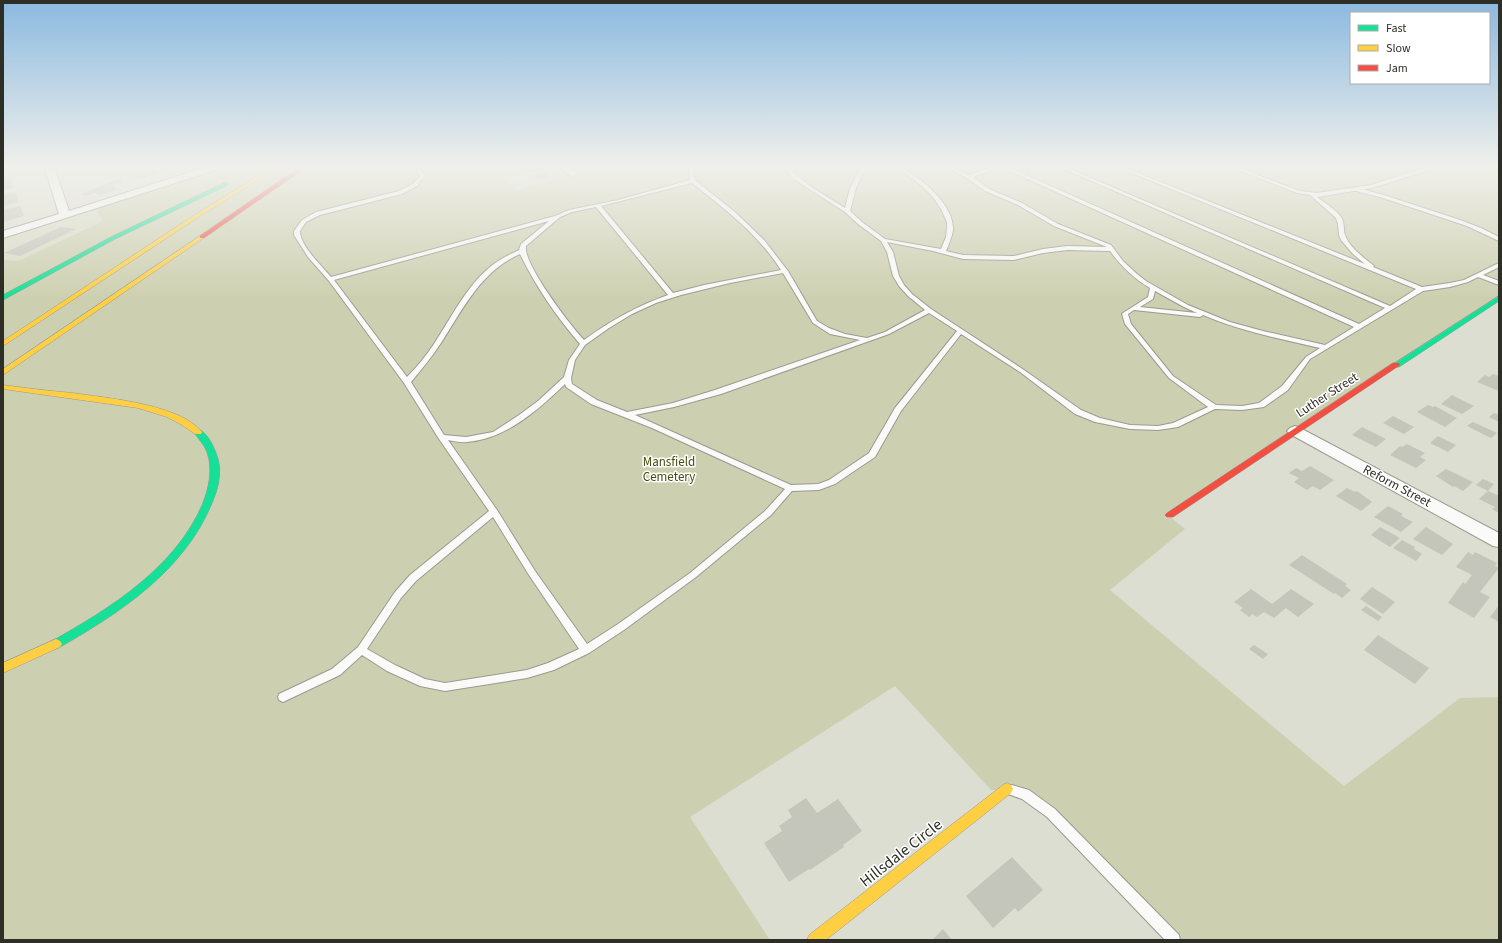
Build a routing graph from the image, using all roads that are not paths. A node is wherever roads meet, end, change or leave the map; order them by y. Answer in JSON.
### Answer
{"nodes":[{"id":1,"x":63,"y":210,"type":"edge"},
{"id":2,"x":83,"y":210,"type":"edge"},
{"id":3,"x":170,"y":210,"type":"edge"},
{"id":4,"x":206,"y":210,"type":"edge"},
{"id":5,"x":240,"y":210,"type":"edge"},
{"id":6,"x":331,"y":210,"type":"edge"},
{"id":7,"x":575,"y":210,"type":"edge"},
{"id":8,"x":602,"y":210,"type":"edge"},
{"id":9,"x":729,"y":210,"type":"edge"},
{"id":10,"x":944,"y":210,"type":"edge"},
{"id":11,"x":1030,"y":210,"type":"edge"},
{"id":12,"x":1099,"y":210,"type":"edge"},
{"id":13,"x":1161,"y":210,"type":"edge"},
{"id":14,"x":1226,"y":210,"type":"edge"},
{"id":15,"x":1330,"y":210,"type":"edge"},
{"id":16,"x":1423,"y":210,"type":"edge"},
{"id":17,"x":847,"y":211,"type":"edge"},
{"id":18,"x":65,"y":216,"type":"junction"},
{"id":19,"x":558,"y":216,"type":"junction"},
{"id":20,"x":3,"y":236,"type":"edge"},
{"id":21,"x":1499,"y":239,"type":"edge"},
{"id":22,"x":883,"y":240,"type":"junction"},
{"id":23,"x":1112,"y":249,"type":"junction"},
{"id":24,"x":522,"y":251,"type":"junction"},
{"id":25,"x":943,"y":251,"type":"junction"},
{"id":26,"x":1499,"y":265,"type":"edge"},
{"id":27,"x":785,"y":271,"type":"junction"},
{"id":28,"x":1385,"y":275,"type":"junction"},
{"id":29,"x":1478,"y":275,"type":"junction"},
{"id":30,"x":330,"y":279,"type":"junction"},
{"id":31,"x":1499,"y":283,"type":"edge"},
{"id":32,"x":1153,"y":287,"type":"junction"},
{"id":33,"x":1421,"y":289,"type":"junction"},
{"id":34,"x":671,"y":295,"type":"junction"},
{"id":35,"x":3,"y":298,"type":"edge"},
{"id":36,"x":1499,"y":298,"type":"edge"},
{"id":37,"x":1390,"y":308,"type":"junction"},
{"id":38,"x":1133,"y":309,"type":"junction"},
{"id":39,"x":929,"y":310,"type":"junction"},
{"id":40,"x":1211,"y":317,"type":"junction"},
{"id":41,"x":1360,"y":327,"type":"junction"},
{"id":42,"x":960,"y":332,"type":"junction"},
{"id":43,"x":868,"y":339,"type":"junction"},
{"id":44,"x":3,"y":344,"type":"edge"},
{"id":45,"x":582,"y":344,"type":"junction"},
{"id":46,"x":1327,"y":347,"type":"junction"},
{"id":47,"x":3,"y":373,"type":"edge"},
{"id":48,"x":567,"y":378,"type":"junction"},
{"id":49,"x":407,"y":382,"type":"junction"},
{"id":50,"x":3,"y":387,"type":"edge"},
{"id":51,"x":1214,"y":407,"type":"junction"},
{"id":52,"x":627,"y":414,"type":"junction"},
{"id":53,"x":1295,"y":431,"type":"junction"},
{"id":54,"x":442,"y":437,"type":"junction"},
{"id":55,"x":790,"y":488,"type":"junction"},
{"id":56,"x":494,"y":512,"type":"junction"},
{"id":57,"x":1170,"y":515,"type":"dead end"},
{"id":58,"x":1499,"y":541,"type":"edge"},
{"id":59,"x":361,"y":650,"type":"junction"},
{"id":60,"x":586,"y":650,"type":"junction"},
{"id":61,"x":3,"y":668,"type":"edge"},
{"id":62,"x":283,"y":697,"type":"dead end"},
{"id":63,"x":1007,"y":789,"type":"joint"},
{"id":64,"x":814,"y":940,"type":"edge"},
{"id":65,"x":1174,"y":940,"type":"edge"}],
"edges":[{"from":1,"to":18,"type":"street"},
{"from":2,"to":18,"type":"street"},
{"from":3,"to":35,"type":"main road"},
{"from":4,"to":44,"type":"main road"},
{"from":5,"to":47,"type":"main road"},
{"from":6,"to":30,"type":"lane"},
{"from":7,"to":19,"type":"lane"},
{"from":8,"to":34,"type":"lane"},
{"from":9,"to":27,"type":"lane"},
{"from":10,"to":25,"type":"lane"},
{"from":11,"to":23,"type":"lane"},
{"from":12,"to":41,"type":"lane"},
{"from":13,"to":37,"type":"lane"},
{"from":14,"to":28,"type":"lane"},
{"from":15,"to":28,"type":"lane"},
{"from":16,"to":21,"type":"lane"},
{"from":17,"to":22,"type":"lane"},
{"from":18,"to":20,"type":"street"},
{"from":19,"to":24,"type":"lane"},
{"from":19,"to":30,"type":"lane"},
{"from":22,"to":25,"type":"lane"},
{"from":22,"to":39,"type":"lane"},
{"from":23,"to":25,"type":"lane"},
{"from":23,"to":32,"type":"lane"},
{"from":24,"to":45,"type":"lane"},
{"from":24,"to":49,"type":"lane"},
{"from":26,"to":29,"type":"lane"},
{"from":27,"to":34,"type":"lane"},
{"from":27,"to":43,"type":"lane"},
{"from":28,"to":33,"type":"lane"},
{"from":29,"to":31,"type":"lane"},
{"from":29,"to":33,"type":"lane"},
{"from":30,"to":49,"type":"lane"},
{"from":32,"to":38,"type":"lane"},
{"from":32,"to":40,"type":"lane"},
{"from":33,"to":37,"type":"lane"},
{"from":34,"to":45,"type":"lane"},
{"from":36,"to":53,"type":"main road","name":"Luther Street"},
{"from":37,"to":41,"type":"lane"},
{"from":38,"to":40,"type":"lane"},
{"from":38,"to":51,"type":"lane"},
{"from":39,"to":42,"type":"lane"},
{"from":39,"to":43,"type":"lane"},
{"from":40,"to":46,"type":"lane"},
{"from":41,"to":46,"type":"lane"},
{"from":42,"to":51,"type":"lane"},
{"from":42,"to":55,"type":"lane"},
{"from":43,"to":52,"type":"lane"},
{"from":45,"to":48,"type":"lane"},
{"from":46,"to":51,"type":"lane"},
{"from":48,"to":52,"type":"lane"},
{"from":48,"to":54,"type":"lane"},
{"from":49,"to":54,"type":"lane"},
{"from":50,"to":61,"type":"main road"},
{"from":52,"to":55,"type":"lane"},
{"from":53,"to":57,"type":"main road","name":"Luther Street"},
{"from":53,"to":58,"type":"street","name":"Reform Street"},
{"from":54,"to":56,"type":"lane"},
{"from":55,"to":60,"type":"lane"},
{"from":56,"to":59,"type":"lane"},
{"from":56,"to":60,"type":"lane"},
{"from":59,"to":60,"type":"lane"},
{"from":59,"to":62,"type":"lane"},
{"from":63,"to":64,"type":"main road","name":"Hillsdale Circle"},
{"from":63,"to":65,"type":"lane"}]}
